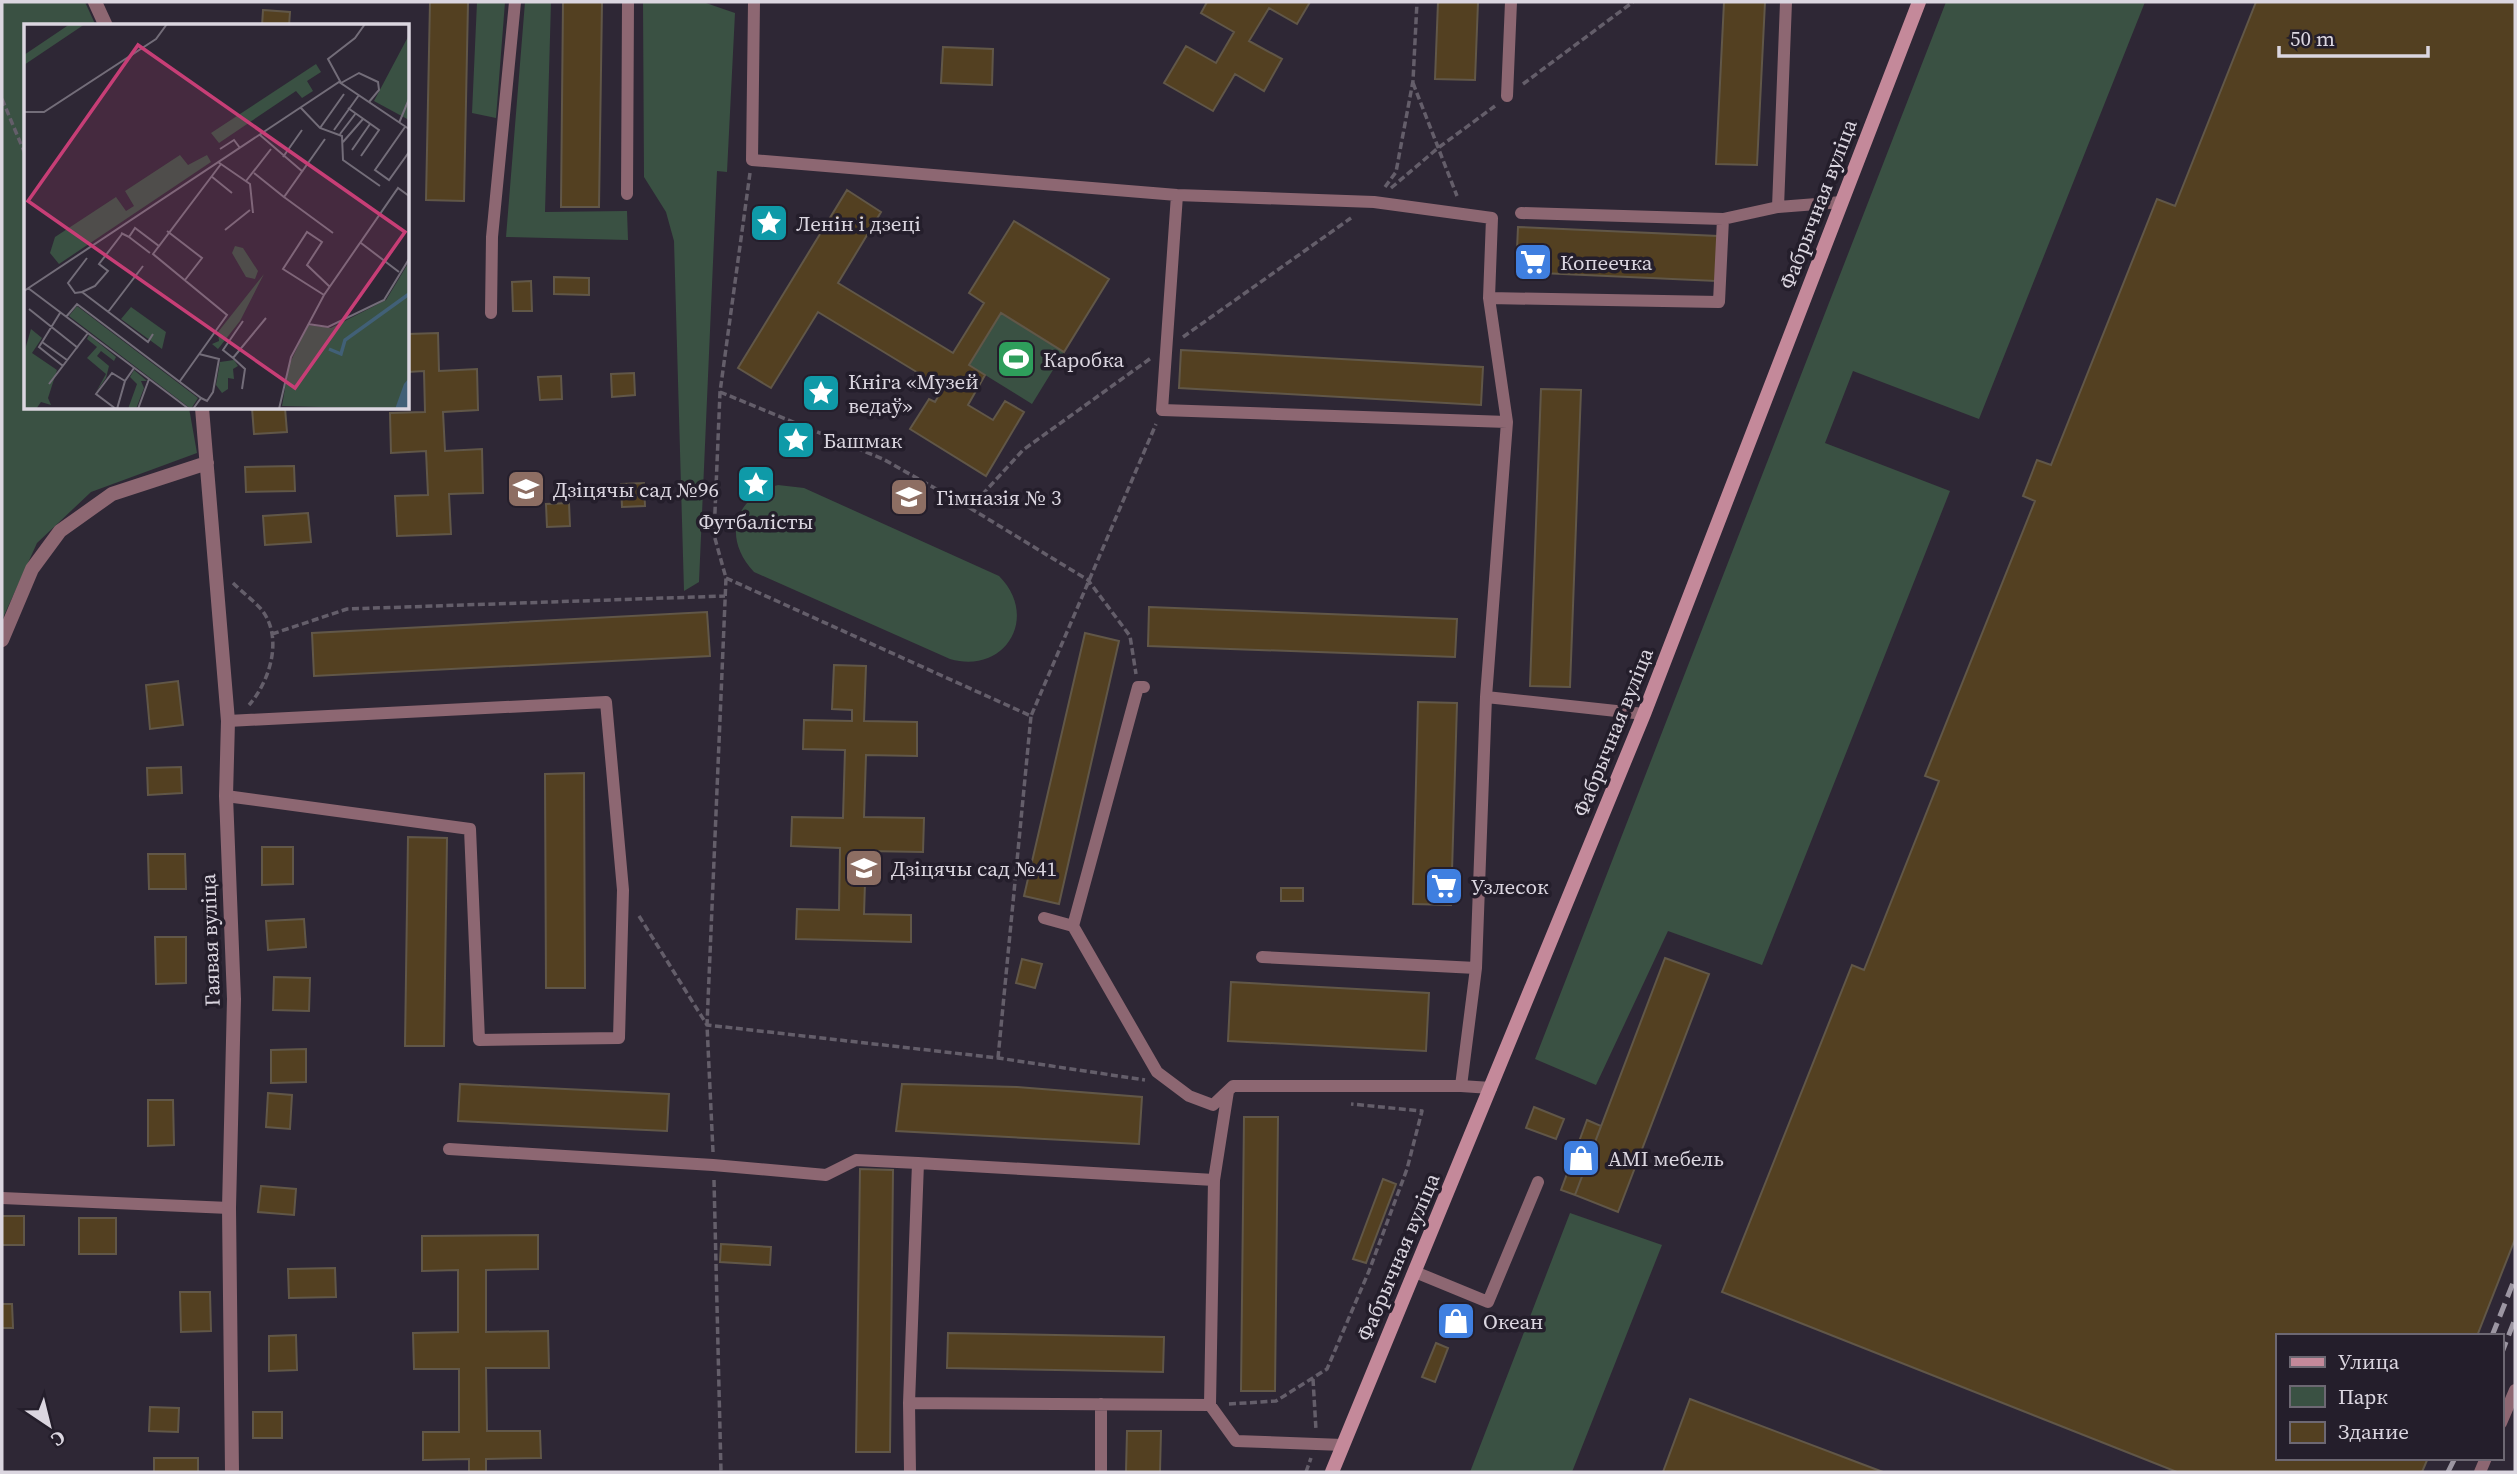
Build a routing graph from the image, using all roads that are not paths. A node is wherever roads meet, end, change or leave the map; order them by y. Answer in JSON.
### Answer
{"nodes":[{"id":1,"x":94,"y":2,"type":"edge"},
{"id":2,"x":515,"y":2,"type":"edge"},
{"id":3,"x":628,"y":2,"type":"edge"},
{"id":4,"x":754,"y":2,"type":"edge"},
{"id":5,"x":1511,"y":2,"type":"edge"},
{"id":6,"x":1786,"y":2,"type":"edge"},
{"id":7,"x":1919,"y":2,"type":"edge"},
{"id":8,"x":105,"y":24,"type":"edge"},
{"id":9,"x":1507,"y":96,"type":"dead end"},
{"id":10,"x":628,"y":194,"type":"dead end"},
{"id":11,"x":1177,"y":195,"type":"junction"},
{"id":12,"x":1842,"y":202,"type":"junction"},
{"id":13,"x":1777,"y":207,"type":"junction"},
{"id":14,"x":1521,"y":213,"type":"dead end"},
{"id":15,"x":1723,"y":219,"type":"junction"},
{"id":16,"x":1489,"y":298,"type":"junction"},
{"id":17,"x":491,"y":313,"type":"dead end"},
{"id":18,"x":202,"y":410,"type":"edge"},
{"id":19,"x":1507,"y":422,"type":"junction"},
{"id":20,"x":207,"y":463,"type":"junction"},
{"id":21,"x":2,"y":640,"type":"edge"},
{"id":22,"x":1141,"y":687,"type":"road end"},
{"id":23,"x":1486,"y":697,"type":"junction"},
{"id":24,"x":1644,"y":714,"type":"junction"},
{"id":25,"x":228,"y":721,"type":"junction"},
{"id":26,"x":226,"y":796,"type":"junction"},
{"id":27,"x":1044,"y":918,"type":"dead end"},
{"id":28,"x":1073,"y":926,"type":"junction"},
{"id":29,"x":1262,"y":957,"type":"dead end"},
{"id":30,"x":1476,"y":968,"type":"junction"},
{"id":31,"x":1461,"y":1086,"type":"junction"},
{"id":32,"x":1491,"y":1088,"type":"junction"},
{"id":33,"x":1227,"y":1091,"type":"junction"},
{"id":34,"x":449,"y":1149,"type":"dead end"},
{"id":35,"x":918,"y":1163,"type":"junction"},
{"id":36,"x":1214,"y":1180,"type":"junction"},
{"id":37,"x":1538,"y":1182,"type":"dead end"},
{"id":38,"x":2,"y":1198,"type":"edge"},
{"id":39,"x":229,"y":1208,"type":"junction"},
{"id":40,"x":1415,"y":1272,"type":"junction"},
{"id":41,"x":2515,"y":1390,"type":"edge"},
{"id":42,"x":909,"y":1403,"type":"junction"},
{"id":43,"x":1101,"y":1404,"type":"junction"},
{"id":44,"x":1210,"y":1405,"type":"junction"},
{"id":45,"x":2503,"y":1418,"type":"edge"},
{"id":46,"x":1343,"y":1445,"type":"junction"},
{"id":47,"x":232,"y":1472,"type":"edge"},
{"id":48,"x":910,"y":1472,"type":"edge"},
{"id":49,"x":1101,"y":1472,"type":"edge"},
{"id":50,"x":1332,"y":1472,"type":"edge"}],
"edges":[{"from":1,"to":8,"type":"street"},
{"from":2,"to":17,"type":"lane"},
{"from":3,"to":10,"type":"lane"},
{"from":4,"to":11,"type":"lane"},
{"from":5,"to":9,"type":"lane"},
{"from":6,"to":13,"type":"lane"},
{"from":7,"to":12,"type":"main road","name":"Фабрычная вуліца"},
{"from":11,"to":16,"type":"lane"},
{"from":11,"to":19,"type":"lane"},
{"from":12,"to":13,"type":"lane"},
{"from":12,"to":24,"type":"main road","name":"Фабрычная вуліца"},
{"from":13,"to":15,"type":"lane"},
{"from":14,"to":15,"type":"lane"},
{"from":15,"to":16,"type":"lane"},
{"from":16,"to":19,"type":"lane"},
{"from":18,"to":20,"type":"street","name":"Гаявая вуліца"},
{"from":19,"to":23,"type":"lane"},
{"from":20,"to":21,"type":"street"},
{"from":20,"to":25,"type":"street","name":"Гаявая вуліца"},
{"from":22,"to":28,"type":"lane"},
{"from":23,"to":24,"type":"lane"},
{"from":23,"to":30,"type":"lane"},
{"from":24,"to":32,"type":"main road","name":"Фабрычная вуліца"},
{"from":25,"to":26,"type":"street","name":"Гаявая вуліца"},
{"from":25,"to":26,"type":"lane"},
{"from":26,"to":39,"type":"street","name":"Гаявая вуліца"},
{"from":27,"to":28,"type":"lane"},
{"from":28,"to":33,"type":"lane"},
{"from":29,"to":30,"type":"lane"},
{"from":30,"to":31,"type":"lane"},
{"from":31,"to":32,"type":"lane"},
{"from":31,"to":33,"type":"lane"},
{"from":32,"to":40,"type":"main road","name":"Фабрычная вуліца"},
{"from":33,"to":36,"type":"lane"},
{"from":34,"to":35,"type":"lane"},
{"from":35,"to":36,"type":"lane"},
{"from":35,"to":42,"type":"lane"},
{"from":36,"to":44,"type":"lane"},
{"from":37,"to":40,"type":"lane"},
{"from":38,"to":39,"type":"lane"},
{"from":39,"to":47,"type":"street","name":"Гаявая вуліца"},
{"from":40,"to":46,"type":"main road","name":"Фабрычная вуліца"},
{"from":41,"to":45,"type":"lane"},
{"from":42,"to":43,"type":"lane"},
{"from":42,"to":48,"type":"lane"},
{"from":43,"to":44,"type":"lane"},
{"from":43,"to":49,"type":"lane"},
{"from":44,"to":46,"type":"lane"},
{"from":46,"to":50,"type":"main road","name":"Фабрычная вуліца"}]}
